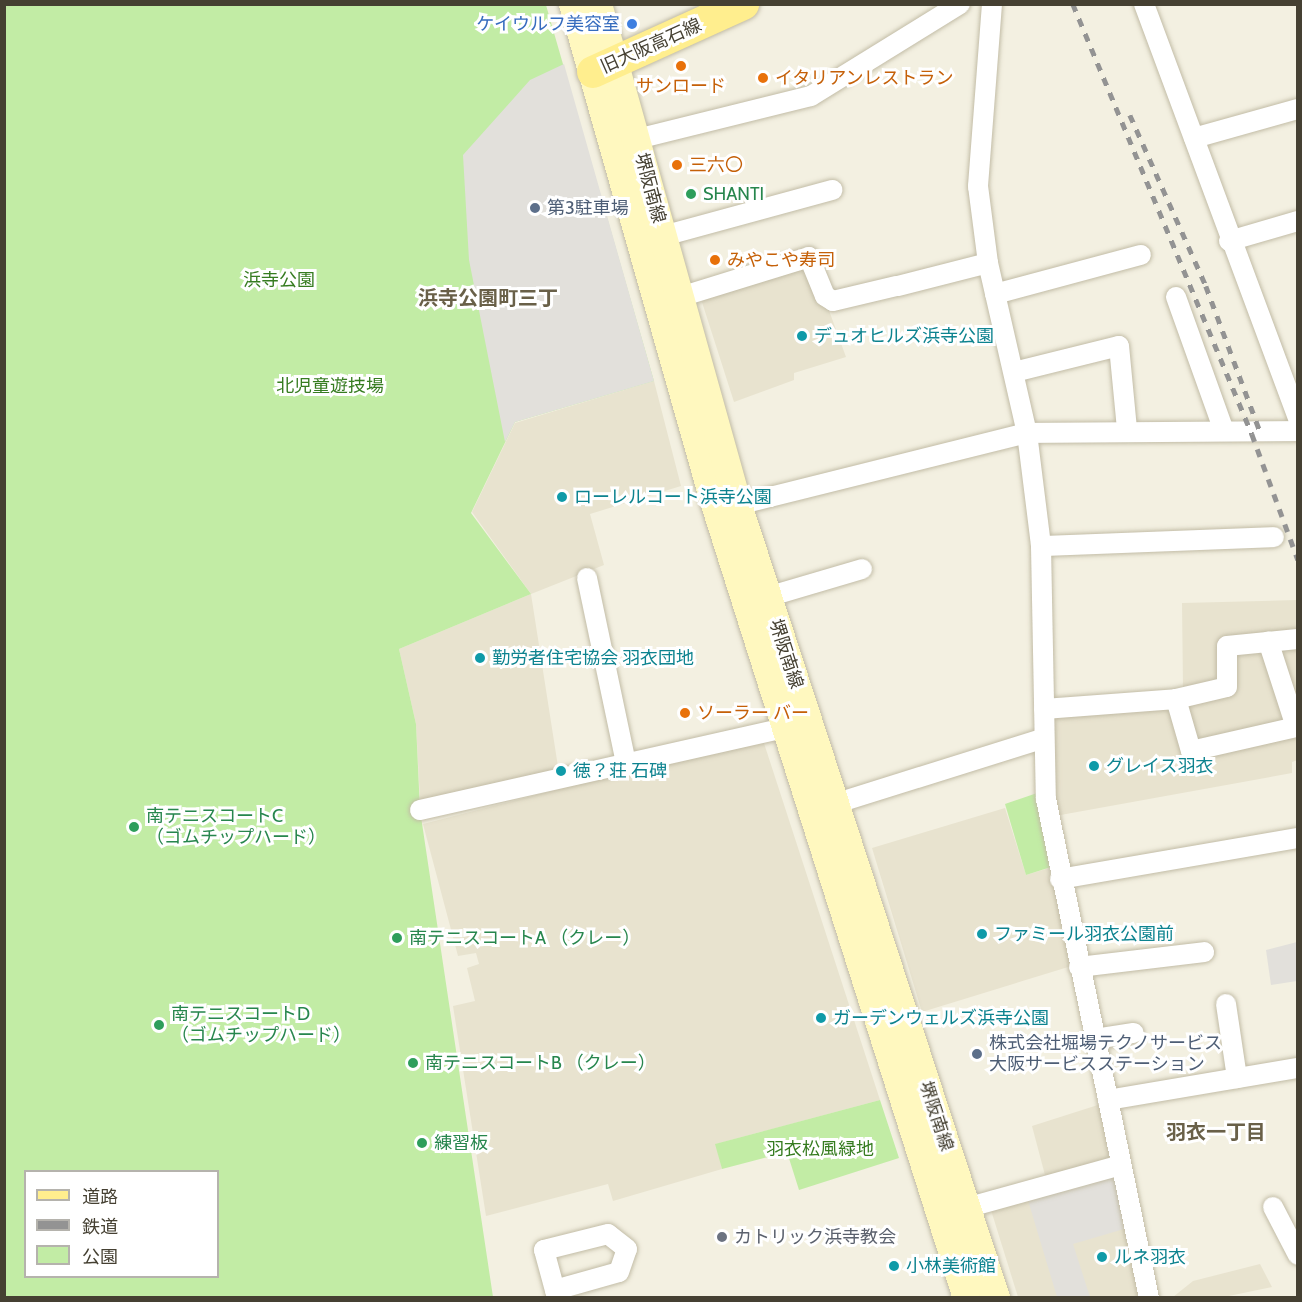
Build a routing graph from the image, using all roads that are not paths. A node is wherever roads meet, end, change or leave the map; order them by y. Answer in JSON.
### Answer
{"nodes":[{"id":1,"x":573,"y":4,"type":"edge"},
{"id":2,"x":598,"y":4,"type":"edge"},
{"id":3,"x":742,"y":4,"type":"edge"},
{"id":4,"x":960,"y":4,"type":"edge"},
{"id":5,"x":992,"y":4,"type":"edge"},
{"id":6,"x":1144,"y":4,"type":"edge"},
{"id":7,"x":604,"y":68,"type":"junction"},
{"id":8,"x":1298,"y":109,"type":"edge"},
{"id":9,"x":1194,"y":138,"type":"junction"},
{"id":10,"x":637,"y":139,"type":"junction"},
{"id":11,"x":832,"y":190,"type":"dead end"},
{"id":12,"x":1298,"y":220,"type":"edge"},
{"id":13,"x":652,"y":239,"type":"junction"},
{"id":14,"x":1229,"y":241,"type":"junction"},
{"id":15,"x":1141,"y":255,"type":"dead end"},
{"id":16,"x":988,"y":263,"type":"junction"},
{"id":17,"x":995,"y":294,"type":"junction"},
{"id":18,"x":680,"y":297,"type":"junction"},
{"id":19,"x":1176,"y":297,"type":"dead end"},
{"id":20,"x":1014,"y":372,"type":"junction"},
{"id":21,"x":1298,"y":419,"type":"edge"},
{"id":22,"x":1127,"y":429,"type":"junction"},
{"id":23,"x":1224,"y":431,"type":"junction"},
{"id":24,"x":1298,"y":431,"type":"edge"},
{"id":25,"x":1027,"y":433,"type":"junction"},
{"id":26,"x":738,"y":505,"type":"junction"},
{"id":27,"x":1274,"y":537,"type":"dead end"},
{"id":28,"x":1041,"y":546,"type":"junction"},
{"id":29,"x":862,"y":568,"type":"dead end"},
{"id":30,"x":588,"y":578,"type":"dead end"},
{"id":31,"x":767,"y":597,"type":"junction"},
{"id":32,"x":1298,"y":639,"type":"edge"},
{"id":33,"x":1268,"y":641,"type":"junction"},
{"id":34,"x":1176,"y":699,"type":"junction"},
{"id":35,"x":1044,"y":709,"type":"junction"},
{"id":36,"x":796,"y":725,"type":"junction"},
{"id":37,"x":1044,"y":738,"type":"junction"},
{"id":38,"x":626,"y":763,"type":"junction"},
{"id":39,"x":834,"y":804,"type":"junction"},
{"id":40,"x":420,"y":810,"type":"dead end"},
{"id":41,"x":1298,"y":838,"type":"edge"},
{"id":42,"x":1060,"y":879,"type":"junction"},
{"id":43,"x":1204,"y":952,"type":"dead end"},
{"id":44,"x":1079,"y":968,"type":"junction"},
{"id":45,"x":1226,"y":1004,"type":"dead end"},
{"id":46,"x":1134,"y":1034,"type":"dead end"},
{"id":47,"x":1095,"y":1039,"type":"junction"},
{"id":48,"x":1298,"y":1068,"type":"edge"},
{"id":49,"x":1237,"y":1078,"type":"junction"},
{"id":50,"x":1108,"y":1100,"type":"junction"},
{"id":51,"x":1118,"y":1166,"type":"junction"},
{"id":52,"x":1273,"y":1207,"type":"dead end"},
{"id":53,"x":966,"y":1208,"type":"junction"},
{"id":54,"x":1298,"y":1255,"type":"edge"},
{"id":55,"x":967,"y":1298,"type":"edge"},
{"id":56,"x":996,"y":1298,"type":"edge"},
{"id":57,"x":1149,"y":1298,"type":"edge"}],
"edges":[{"from":1,"to":7,"type":"main road","name":"堺阪南線"},
{"from":2,"to":7,"type":"main road","name":"堺阪南線"},
{"from":3,"to":7,"type":"main road","name":"旧大阪高石線"},
{"from":4,"to":10,"type":"street"},
{"from":5,"to":16,"type":"street"},
{"from":6,"to":9,"type":"street"},
{"from":7,"to":10,"type":"main road","name":"堺阪南線"},
{"from":7,"to":13,"type":"main road","name":"堺阪南線"},
{"from":8,"to":9,"type":"street"},
{"from":9,"to":14,"type":"street"},
{"from":10,"to":13,"type":"main road","name":"堺阪南線"},
{"from":11,"to":13,"type":"street"},
{"from":12,"to":14,"type":"street"},
{"from":13,"to":18,"type":"main road","name":"堺阪南線"},
{"from":13,"to":36,"type":"main road","name":"堺阪南線"},
{"from":14,"to":21,"type":"street"},
{"from":15,"to":17,"type":"street"},
{"from":16,"to":17,"type":"street"},
{"from":16,"to":18,"type":"street"},
{"from":17,"to":20,"type":"street"},
{"from":18,"to":26,"type":"main road","name":"堺阪南線"},
{"from":19,"to":23,"type":"street"},
{"from":20,"to":22,"type":"street"},
{"from":20,"to":25,"type":"street"},
{"from":22,"to":23,"type":"street"},
{"from":22,"to":25,"type":"street"},
{"from":23,"to":24,"type":"street"},
{"from":25,"to":26,"type":"street"},
{"from":25,"to":28,"type":"street"},
{"from":26,"to":31,"type":"main road","name":"堺阪南線"},
{"from":27,"to":28,"type":"street"},
{"from":28,"to":35,"type":"street"},
{"from":29,"to":31,"type":"street"},
{"from":30,"to":38,"type":"street"},
{"from":31,"to":36,"type":"main road","name":"堺阪南線"},
{"from":32,"to":33,"type":"street"},
{"from":33,"to":34,"type":"street"},
{"from":33,"to":34,"type":"street"},
{"from":34,"to":35,"type":"street"},
{"from":35,"to":37,"type":"street"},
{"from":36,"to":38,"type":"street"},
{"from":36,"to":39,"type":"main road","name":"堺阪南線"},
{"from":36,"to":55,"type":"main road","name":"堺阪南線"},
{"from":37,"to":39,"type":"street"},
{"from":37,"to":42,"type":"street"},
{"from":38,"to":40,"type":"street"},
{"from":39,"to":53,"type":"main road","name":"堺阪南線"},
{"from":41,"to":42,"type":"street"},
{"from":42,"to":44,"type":"street"},
{"from":43,"to":44,"type":"street"},
{"from":44,"to":47,"type":"street"},
{"from":45,"to":49,"type":"street"},
{"from":46,"to":47,"type":"street"},
{"from":47,"to":50,"type":"street"},
{"from":48,"to":49,"type":"street"},
{"from":49,"to":50,"type":"street"},
{"from":50,"to":51,"type":"street"},
{"from":51,"to":53,"type":"street"},
{"from":51,"to":57,"type":"street"},
{"from":52,"to":54,"type":"street"},
{"from":53,"to":56,"type":"main road","name":"堺阪南線"}]}
